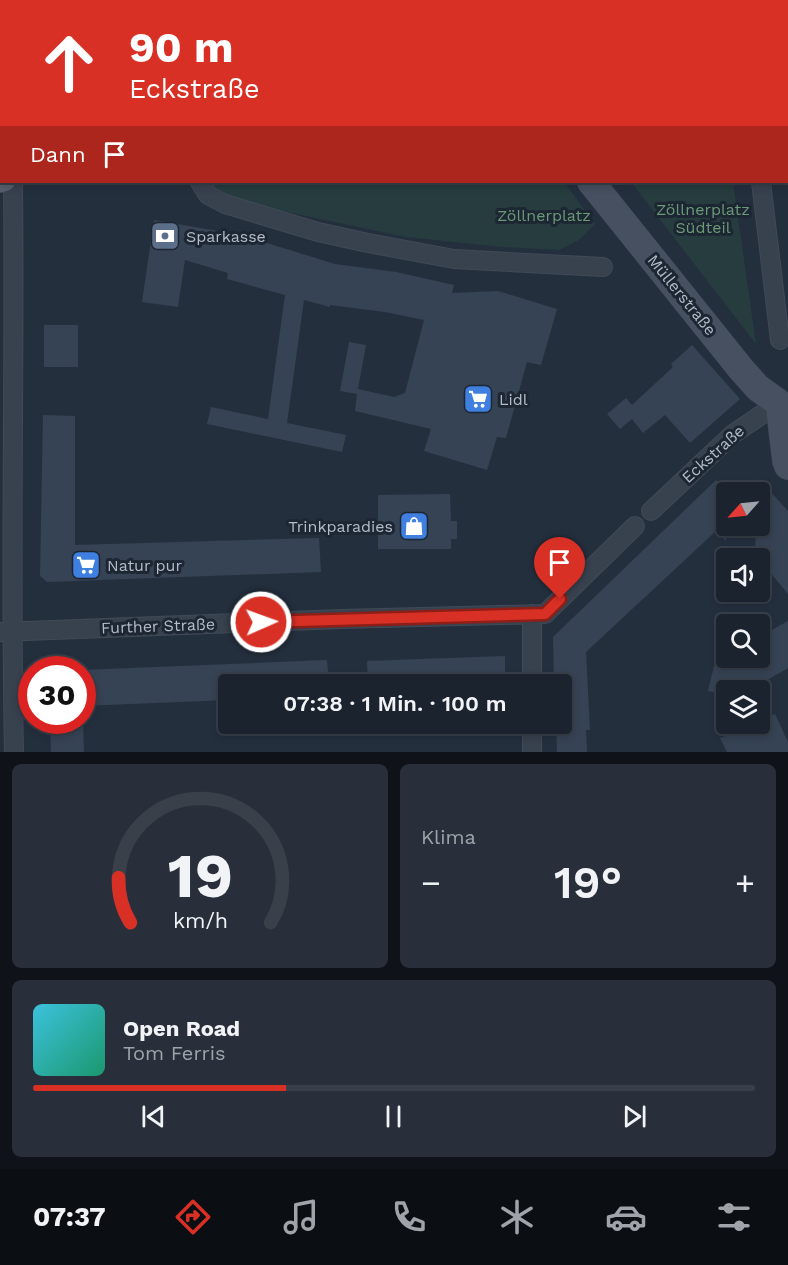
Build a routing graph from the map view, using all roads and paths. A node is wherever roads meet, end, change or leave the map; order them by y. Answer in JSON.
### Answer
{"nodes":[{"id":1,"x":13,"y":183,"type":"edge"},
{"id":2,"x":201,"y":183,"type":"edge"},
{"id":3,"x":592,"y":183,"type":"edge"},
{"id":4,"x":761,"y":183,"type":"edge"},
{"id":5,"x":603,"y":267,"type":"dead end"},
{"id":6,"x":780,"y":340,"type":"dead end"},
{"id":7,"x":786,"y":406,"type":"edge"},
{"id":8,"x":788,"y":466,"type":"edge"},
{"id":9,"x":651,"y":511,"type":"dead end"},
{"id":10,"x":635,"y":526,"type":"dead end"},
{"id":11,"x":532,"y":614,"type":"junction"},
{"id":12,"x":6,"y":632,"type":"edge"},
{"id":13,"x":532,"y":674,"type":"edge"},
{"id":14,"x":532,"y":734,"type":"edge"},
{"id":15,"x":14,"y":752,"type":"edge"},
{"id":16,"x":532,"y":752,"type":"edge"}],
"edges":[{"from":1,"to":12,"type":"street"},
{"from":2,"to":5,"type":"street"},
{"from":3,"to":7,"type":"main road","name":"Müllerstraße"},
{"from":4,"to":6,"type":"street"},
{"from":7,"to":8,"type":"main road"},
{"from":7,"to":9,"type":"street","name":"Eckstraße"},
{"from":10,"to":11,"type":"street"},
{"from":11,"to":12,"type":"street","name":"Further Straße"},
{"from":11,"to":13,"type":"street"},
{"from":12,"to":15,"type":"street"},
{"from":14,"to":16,"type":"street"}]}
